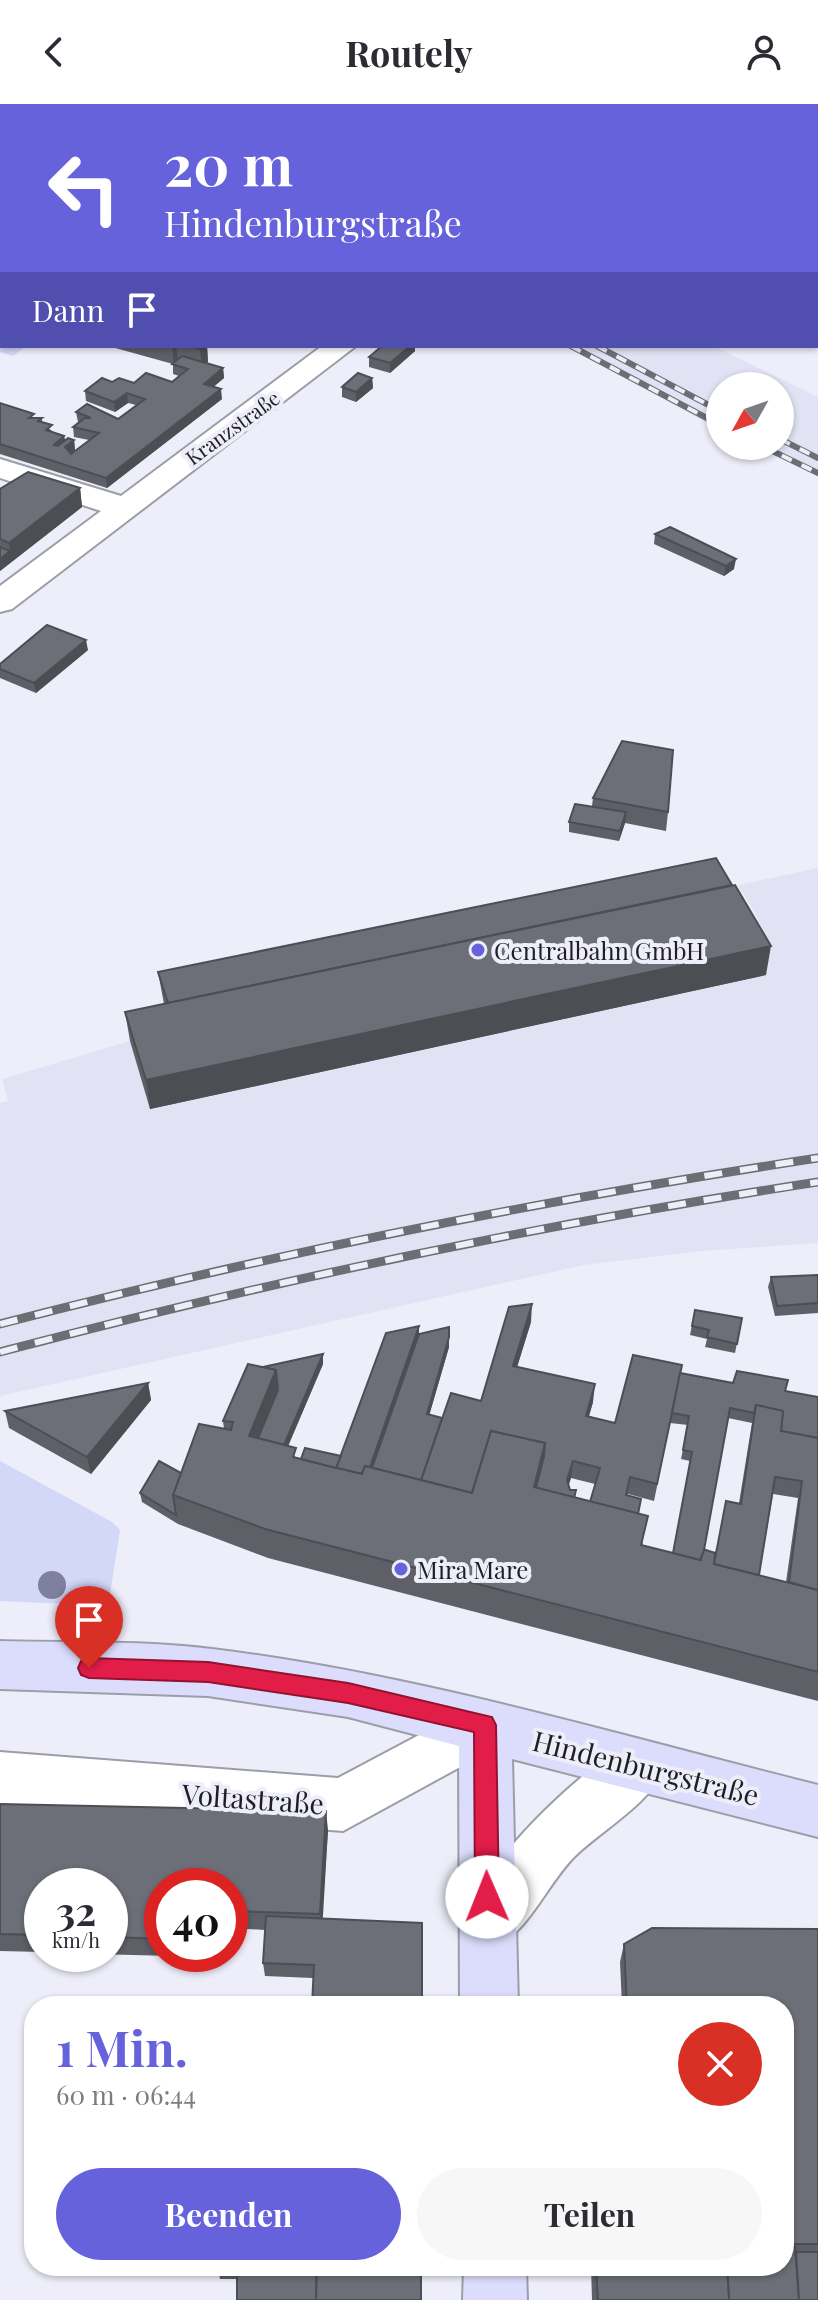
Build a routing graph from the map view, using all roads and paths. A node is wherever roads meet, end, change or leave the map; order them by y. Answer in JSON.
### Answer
{"nodes":[{"id":1,"x":338,"y":348,"type":"edge"},
{"id":2,"x":0,"y":468,"type":"edge"},
{"id":3,"x":122,"y":507,"type":"junction"},
{"id":4,"x":0,"y":602,"type":"edge"},
{"id":5,"x":0,"y":1665,"type":"edge"},
{"id":6,"x":485,"y":1725,"type":"junction"},
{"id":7,"x":639,"y":1766,"type":"junction"},
{"id":8,"x":0,"y":1778,"type":"edge"},
{"id":9,"x":818,"y":1811,"type":"edge"},
{"id":10,"x":487,"y":1924,"type":"junction"},
{"id":11,"x":489,"y":1996,"type":"edge"},
{"id":12,"x":495,"y":2276,"type":"edge"},
{"id":13,"x":495,"y":2300,"type":"edge"}],
"edges":[{"from":1,"to":3,"type":"street","name":"Kranzstraße"},
{"from":2,"to":3,"type":"street"},
{"from":3,"to":4,"type":"street","name":"Kranzstraße"},
{"from":5,"to":6,"type":"main road","name":"Hindenburgstraße"},
{"from":6,"to":7,"type":"main road","name":"Hindenburgstraße"},
{"from":6,"to":8,"type":"street","name":"Voltastraße"},
{"from":6,"to":10,"type":"main road"},
{"from":7,"to":9,"type":"main road","name":"Hindenburgstraße"},
{"from":7,"to":10,"type":"street"},
{"from":10,"to":11,"type":"main road"},
{"from":12,"to":13,"type":"main road"}]}
